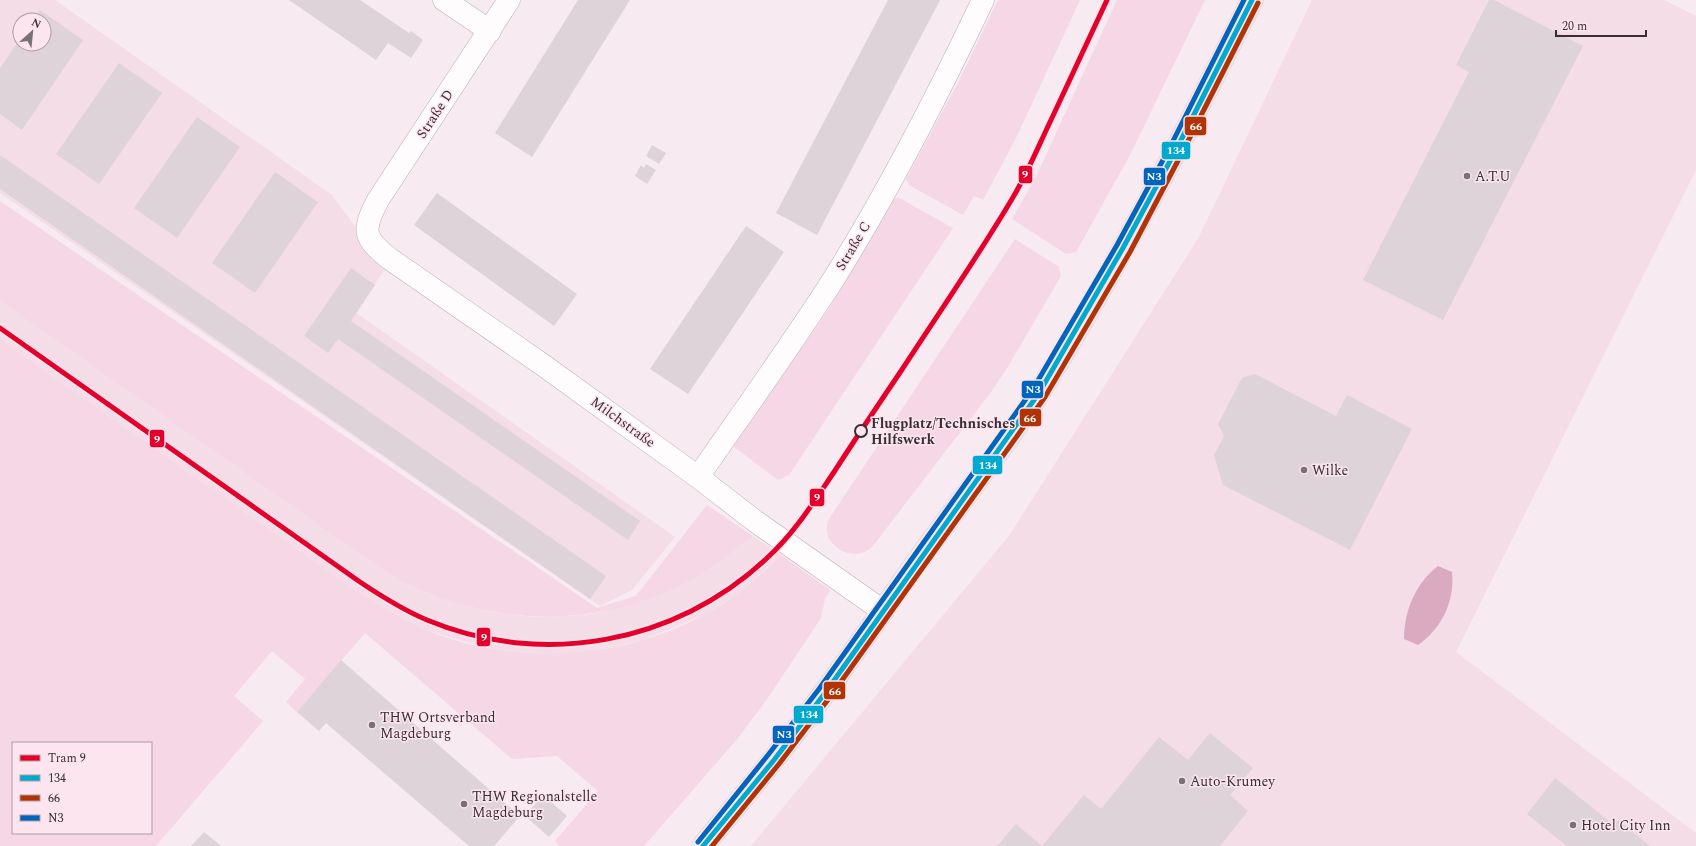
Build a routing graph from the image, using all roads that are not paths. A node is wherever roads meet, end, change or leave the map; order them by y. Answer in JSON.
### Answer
{"nodes":[{"id":1,"x":444,"y":0,"type":"edge"},
{"id":2,"x":509,"y":0,"type":"edge"},
{"id":3,"x":984,"y":0,"type":"edge"},
{"id":4,"x":1252,"y":0,"type":"edge"},
{"id":5,"x":490,"y":31,"type":"junction"},
{"id":6,"x":367,"y":231,"type":"joint"},
{"id":7,"x":698,"y":477,"type":"junction"},
{"id":8,"x":883,"y":611,"type":"junction"},
{"id":9,"x":703,"y":846,"type":"edge"}],
"edges":[{"from":1,"to":5,"type":"street"},
{"from":2,"to":5,"type":"street","name":"Straße D"},
{"from":3,"to":7,"type":"street","name":"Straße C"},
{"from":4,"to":8,"type":"main road"},
{"from":5,"to":6,"type":"street","name":"Straße D"},
{"from":6,"to":7,"type":"street","name":"Milchstraße"},
{"from":7,"to":8,"type":"street","name":"Milchstraße"},
{"from":8,"to":9,"type":"main road"}]}
